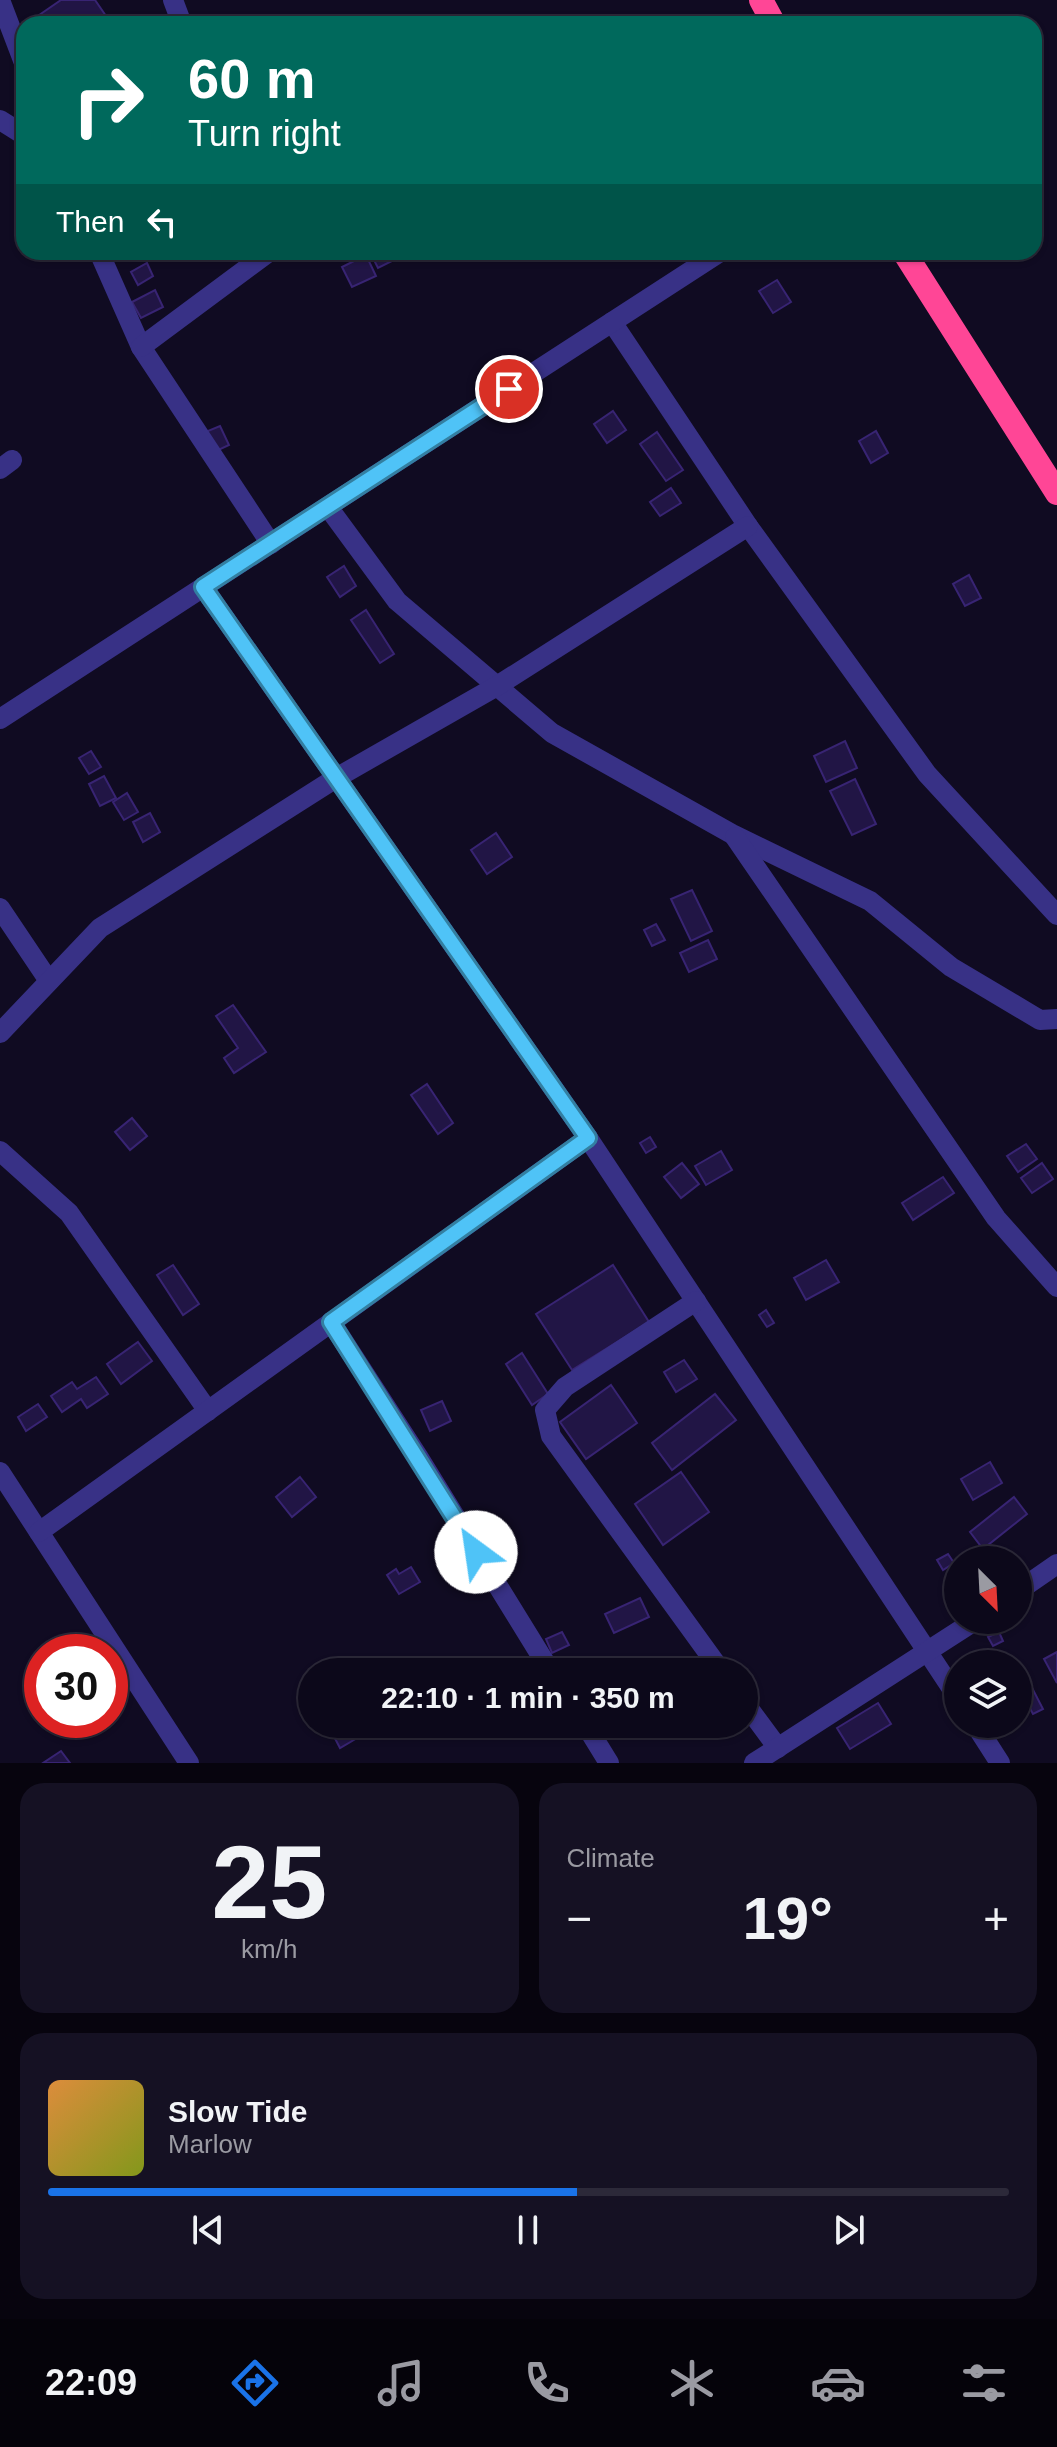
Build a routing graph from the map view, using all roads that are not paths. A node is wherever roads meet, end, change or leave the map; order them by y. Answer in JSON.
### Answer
{"nodes":[{"id":1,"x":0,"y":0,"type":"edge"},
{"id":2,"x":16,"y":42,"type":"edge"},
{"id":3,"x":103,"y":260,"type":"edge"},
{"id":4,"x":258,"y":260,"type":"edge"},
{"id":5,"x":708,"y":260,"type":"edge"},
{"id":6,"x":909,"y":260,"type":"edge"},
{"id":7,"x":612,"y":322,"type":"junction"},
{"id":8,"x":141,"y":347,"type":"junction"},
{"id":9,"x":1057,"y":493,"type":"edge"},
{"id":10,"x":328,"y":507,"type":"junction"},
{"id":11,"x":748,"y":526,"type":"junction"},
{"id":12,"x":271,"y":544,"type":"junction"},
{"id":13,"x":203,"y":587,"type":"junction"},
{"id":14,"x":497,"y":686,"type":"junction"},
{"id":15,"x":0,"y":719,"type":"edge"},
{"id":16,"x":336,"y":778,"type":"junction"},
{"id":17,"x":732,"y":834,"type":"junction"},
{"id":18,"x":0,"y":908,"type":"edge"},
{"id":19,"x":1057,"y":915,"type":"edge"},
{"id":20,"x":49,"y":981,"type":"junction"},
{"id":21,"x":1057,"y":1019,"type":"edge"},
{"id":22,"x":0,"y":1033,"type":"edge"},
{"id":23,"x":588,"y":1138,"type":"junction"},
{"id":24,"x":0,"y":1151,"type":"edge"},
{"id":25,"x":1057,"y":1287,"type":"edge"},
{"id":26,"x":696,"y":1301,"type":"junction"},
{"id":27,"x":331,"y":1322,"type":"junction"},
{"id":28,"x":208,"y":1411,"type":"junction"},
{"id":29,"x":0,"y":1472,"type":"edge"},
{"id":30,"x":39,"y":1532,"type":"junction"},
{"id":31,"x":1057,"y":1564,"type":"edge"},
{"id":32,"x":1032,"y":1581,"type":"edge"},
{"id":33,"x":956,"y":1634,"type":"edge"},
{"id":34,"x":929,"y":1653,"type":"junction"},
{"id":35,"x":542,"y":1658,"type":"edge"},
{"id":36,"x":712,"y":1658,"type":"edge"},
{"id":37,"x":944,"y":1676,"type":"edge"},
{"id":38,"x":758,"y":1721,"type":"edge"},
{"id":39,"x":594,"y":1738,"type":"edge"},
{"id":40,"x":984,"y":1738,"type":"edge"},
{"id":41,"x":778,"y":1748,"type":"junction"},
{"id":42,"x":189,"y":1763,"type":"edge"},
{"id":43,"x":609,"y":1763,"type":"edge"},
{"id":44,"x":754,"y":1763,"type":"edge"},
{"id":45,"x":1000,"y":1763,"type":"edge"}],
"edges":[{"from":1,"to":2,"type":"street"},
{"from":3,"to":8,"type":"street"},
{"from":4,"to":8,"type":"street"},
{"from":5,"to":7,"type":"street"},
{"from":6,"to":9,"type":"highway"},
{"from":7,"to":10,"type":"street"},
{"from":7,"to":11,"type":"street"},
{"from":8,"to":12,"type":"street"},
{"from":10,"to":12,"type":"street"},
{"from":10,"to":14,"type":"street"},
{"from":11,"to":14,"type":"street"},
{"from":11,"to":19,"type":"street"},
{"from":12,"to":13,"type":"street"},
{"from":13,"to":15,"type":"street"},
{"from":13,"to":16,"type":"street"},
{"from":14,"to":16,"type":"street"},
{"from":14,"to":17,"type":"street"},
{"from":16,"to":20,"type":"street"},
{"from":16,"to":23,"type":"street"},
{"from":17,"to":21,"type":"street"},
{"from":17,"to":25,"type":"street"},
{"from":18,"to":20,"type":"street"},
{"from":20,"to":22,"type":"street"},
{"from":23,"to":26,"type":"street"},
{"from":23,"to":27,"type":"street"},
{"from":24,"to":28,"type":"street"},
{"from":26,"to":34,"type":"street"},
{"from":26,"to":36,"type":"street"},
{"from":27,"to":28,"type":"street"},
{"from":27,"to":35,"type":"street"},
{"from":28,"to":30,"type":"street"},
{"from":29,"to":30,"type":"street"},
{"from":30,"to":42,"type":"street"},
{"from":31,"to":32,"type":"street"},
{"from":33,"to":34,"type":"street"},
{"from":34,"to":37,"type":"street"},
{"from":34,"to":41,"type":"street"},
{"from":38,"to":41,"type":"street"},
{"from":39,"to":43,"type":"street"},
{"from":40,"to":45,"type":"street"},
{"from":41,"to":44,"type":"street"}]}
